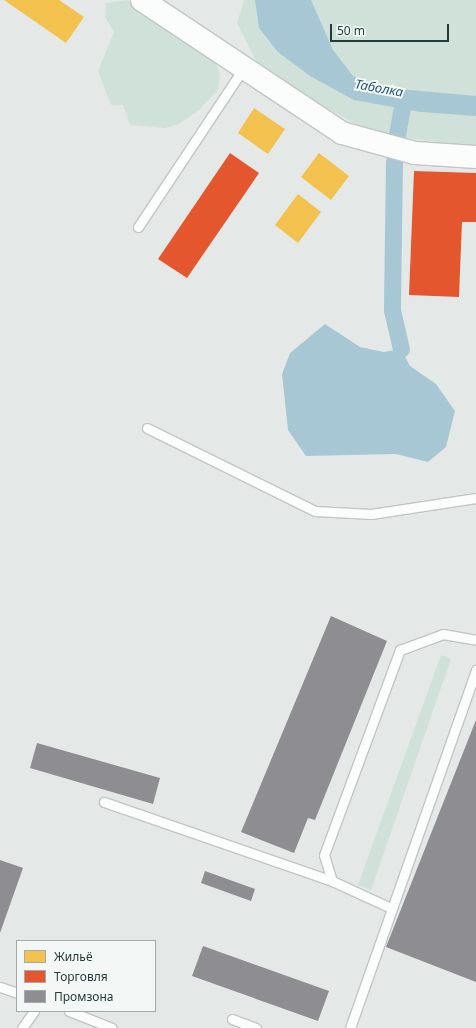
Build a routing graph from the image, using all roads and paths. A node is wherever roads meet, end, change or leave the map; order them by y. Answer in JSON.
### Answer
{"nodes":[{"id":1,"x":142,"y":0,"type":"edge"},
{"id":2,"x":242,"y":69,"type":"junction"},
{"id":3,"x":476,"y":157,"type":"edge"},
{"id":4,"x":138,"y":228,"type":"dead end"},
{"id":5,"x":147,"y":428,"type":"dead end"},
{"id":6,"x":476,"y":498,"type":"edge"},
{"id":7,"x":476,"y":640,"type":"edge"},
{"id":8,"x":476,"y":670,"type":"edge"},
{"id":9,"x":104,"y":802,"type":"dead end"},
{"id":10,"x":332,"y":880,"type":"junction"},
{"id":11,"x":391,"y":908,"type":"junction"},
{"id":12,"x":0,"y":987,"type":"edge"},
{"id":13,"x":16,"y":993,"type":"edge"},
{"id":14,"x":33,"y":1012,"type":"edge"},
{"id":15,"x":72,"y":1012,"type":"edge"},
{"id":16,"x":232,"y":1019,"type":"dead end"},
{"id":17,"x":22,"y":1028,"type":"edge"},
{"id":18,"x":112,"y":1028,"type":"edge"},
{"id":19,"x":256,"y":1028,"type":"edge"},
{"id":20,"x":350,"y":1028,"type":"edge"}],
"edges":[{"from":1,"to":2,"type":"street"},
{"from":2,"to":3,"type":"street"},
{"from":2,"to":4,"type":"lane"},
{"from":5,"to":6,"type":"lane"},
{"from":7,"to":10,"type":"lane"},
{"from":8,"to":11,"type":"lane"},
{"from":9,"to":10,"type":"lane"},
{"from":10,"to":11,"type":"lane"},
{"from":11,"to":20,"type":"lane"},
{"from":12,"to":13,"type":"lane"},
{"from":14,"to":17,"type":"lane"},
{"from":15,"to":18,"type":"lane"},
{"from":16,"to":19,"type":"lane"}]}
